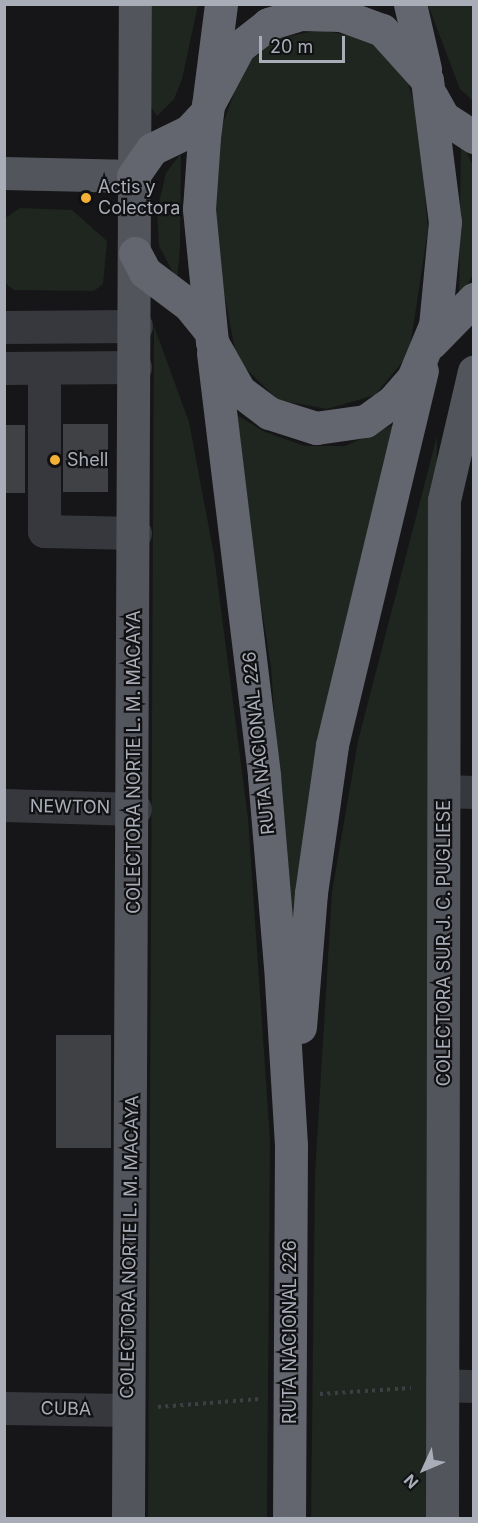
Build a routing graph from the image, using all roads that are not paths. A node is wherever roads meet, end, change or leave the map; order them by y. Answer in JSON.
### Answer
{"nodes":[{"id":1,"x":135,"y":4,"type":"edge"},
{"id":2,"x":221,"y":4,"type":"edge"},
{"id":3,"x":410,"y":4,"type":"edge"},
{"id":4,"x":430,"y":88,"type":"junction"},
{"id":5,"x":208,"y":108,"type":"junction"},
{"id":6,"x":474,"y":137,"type":"edge"},
{"id":7,"x":4,"y":173,"type":"edge"},
{"id":8,"x":133,"y":176,"type":"junction"},
{"id":9,"x":135,"y":253,"type":"junction"},
{"id":10,"x":474,"y":299,"type":"edge"},
{"id":11,"x":136,"y":326,"type":"junction"},
{"id":12,"x":4,"y":327,"type":"edge"},
{"id":13,"x":211,"y":337,"type":"junction"},
{"id":14,"x":428,"y":349,"type":"junction"},
{"id":15,"x":135,"y":367,"type":"junction"},
{"id":16,"x":4,"y":368,"type":"edge"},
{"id":17,"x":44,"y":368,"type":"junction"},
{"id":18,"x":474,"y":371,"type":"edge"},
{"id":19,"x":135,"y":533,"type":"junction"},
{"id":20,"x":459,"y":792,"type":"edge"},
{"id":21,"x":4,"y":805,"type":"edge"},
{"id":22,"x":135,"y":808,"type":"junction"},
{"id":23,"x":291,"y":1145,"type":"junction"},
{"id":24,"x":458,"y":1386,"type":"edge"},
{"id":25,"x":4,"y":1408,"type":"edge"},
{"id":26,"x":128,"y":1410,"type":"junction"},
{"id":27,"x":128,"y":1518,"type":"edge"},
{"id":28,"x":289,"y":1518,"type":"edge"},
{"id":29,"x":442,"y":1518,"type":"edge"}],
"edges":[{"from":1,"to":8,"type":"main road","name":"COLECTORA NORTE L. M. MACAYA"},
{"from":2,"to":5,"type":"highway","name":"RUTA NACIONAL 226"},
{"from":3,"to":4,"type":"highway","name":"RUTA NACIONAL 226"},
{"from":4,"to":5,"type":"highway","name":"RUTA NACIONAL 226"},
{"from":4,"to":6,"type":"highway"},
{"from":4,"to":14,"type":"highway","name":"RUTA NACIONAL 226"},
{"from":5,"to":8,"type":"highway"},
{"from":5,"to":13,"type":"highway","name":"RUTA NACIONAL 226"},
{"from":7,"to":8,"type":"main road"},
{"from":8,"to":9,"type":"main road","name":"COLECTORA NORTE L. M. MACAYA"},
{"from":9,"to":11,"type":"main road","name":"COLECTORA NORTE L. M. MACAYA"},
{"from":9,"to":13,"type":"highway"},
{"from":10,"to":14,"type":"highway"},
{"from":11,"to":12,"type":"street"},
{"from":11,"to":15,"type":"main road","name":"COLECTORA NORTE L. M. MACAYA"},
{"from":13,"to":14,"type":"highway","name":"RUTA NACIONAL 226"},
{"from":13,"to":23,"type":"highway","name":"RUTA NACIONAL 226"},
{"from":14,"to":23,"type":"highway","name":"RUTA NACIONAL 226"},
{"from":15,"to":17,"type":"street"},
{"from":15,"to":19,"type":"main road","name":"COLECTORA NORTE L. M. MACAYA"},
{"from":16,"to":17,"type":"street"},
{"from":17,"to":19,"type":"street"},
{"from":18,"to":20,"type":"main road","name":"COLECTORA SUR J. C. PUGLIESE"},
{"from":19,"to":22,"type":"main road","name":"COLECTORA NORTE L. M. MACAYA"},
{"from":20,"to":24,"type":"main road","name":"COLECTORA SUR J. C. PUGLIESE"},
{"from":21,"to":22,"type":"street","name":"NEWTON"},
{"from":22,"to":26,"type":"main road","name":"COLECTORA NORTE L. M. MACAYA"},
{"from":23,"to":28,"type":"highway","name":"RUTA NACIONAL 226"},
{"from":24,"to":29,"type":"main road","name":"COLECTORA SUR J. C. PUGLIESE"},
{"from":25,"to":26,"type":"street","name":"CUBA"},
{"from":26,"to":27,"type":"main road","name":"COLECTORA NORTE L. M. MACAYA"}]}
